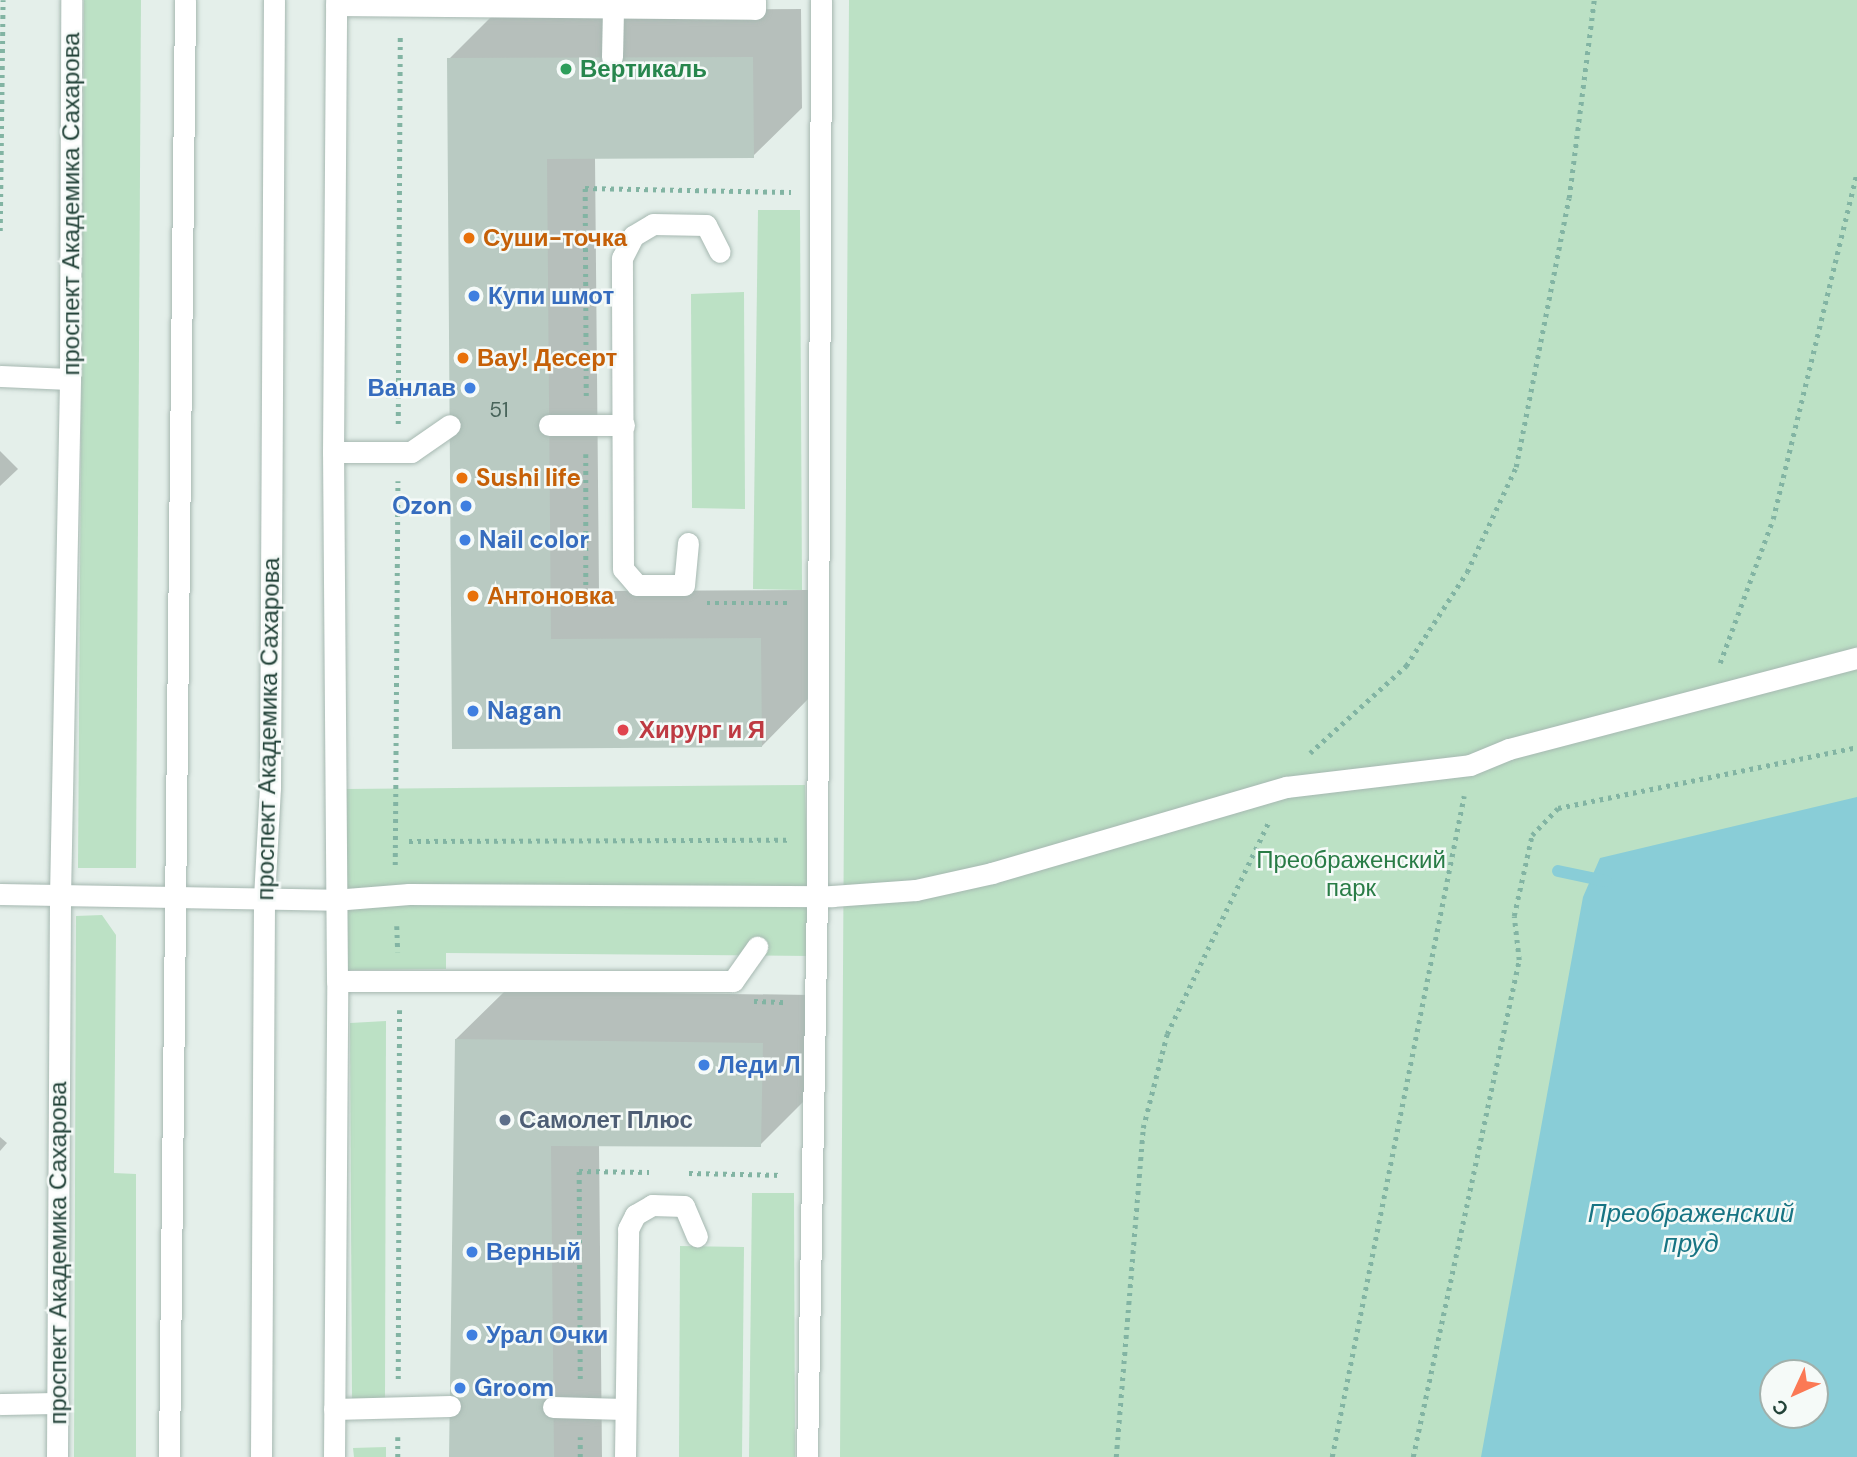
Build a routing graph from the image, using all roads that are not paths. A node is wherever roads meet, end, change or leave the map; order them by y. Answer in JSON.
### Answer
{"nodes":[{"id":1,"x":71,"y":0,"type":"edge"},
{"id":2,"x":185,"y":0,"type":"edge"},
{"id":3,"x":274,"y":0,"type":"edge"},
{"id":4,"x":755,"y":0,"type":"edge"},
{"id":5,"x":821,"y":0,"type":"edge"},
{"id":6,"x":336,"y":2,"type":"edge"},
{"id":7,"x":613,"y":8,"type":"junction"},
{"id":8,"x":612,"y":57,"type":"dead end"},
{"id":9,"x":720,"y":252,"type":"dead end"},
{"id":10,"x":0,"y":376,"type":"edge"},
{"id":11,"x":70,"y":379,"type":"junction"},
{"id":12,"x":450,"y":425,"type":"dead end"},
{"id":13,"x":549,"y":425,"type":"dead end"},
{"id":14,"x":624,"y":425,"type":"junction"},
{"id":15,"x":333,"y":452,"type":"junction"},
{"id":16,"x":688,"y":543,"type":"dead end"},
{"id":17,"x":1857,"y":658,"type":"edge"},
{"id":18,"x":0,"y":894,"type":"edge"},
{"id":19,"x":817,"y":895,"type":"junction"},
{"id":20,"x":60,"y":897,"type":"junction"},
{"id":21,"x":264,"y":898,"type":"junction"},
{"id":22,"x":174,"y":900,"type":"junction"},
{"id":23,"x":334,"y":900,"type":"junction"},
{"id":24,"x":757,"y":947,"type":"dead end"},
{"id":25,"x":337,"y":981,"type":"junction"},
{"id":26,"x":697,"y":1236,"type":"dead end"},
{"id":27,"x":58,"y":1403,"type":"junction"},
{"id":28,"x":0,"y":1404,"type":"edge"},
{"id":29,"x":450,"y":1406,"type":"dead end"},
{"id":30,"x":553,"y":1407,"type":"dead end"},
{"id":31,"x":334,"y":1409,"type":"junction"},
{"id":32,"x":624,"y":1409,"type":"junction"},
{"id":33,"x":57,"y":1457,"type":"edge"},
{"id":34,"x":169,"y":1457,"type":"edge"},
{"id":35,"x":261,"y":1457,"type":"edge"},
{"id":36,"x":334,"y":1457,"type":"edge"},
{"id":37,"x":625,"y":1457,"type":"edge"},
{"id":38,"x":807,"y":1457,"type":"edge"}],
"edges":[{"from":1,"to":11,"type":"street","name":"проспект Академика Сахарова"},
{"from":2,"to":22,"type":"street"},
{"from":3,"to":21,"type":"street","name":"проспект Академика Сахарова"},
{"from":4,"to":7,"type":"street"},
{"from":5,"to":19,"type":"street"},
{"from":6,"to":7,"type":"street"},
{"from":6,"to":15,"type":"street"},
{"from":7,"to":8,"type":"street"},
{"from":9,"to":14,"type":"street"},
{"from":10,"to":11,"type":"street"},
{"from":11,"to":20,"type":"street","name":"проспект Академика Сахарова"},
{"from":12,"to":15,"type":"street"},
{"from":13,"to":14,"type":"street"},
{"from":14,"to":16,"type":"street"},
{"from":15,"to":23,"type":"street"},
{"from":17,"to":19,"type":"street"},
{"from":18,"to":20,"type":"street"},
{"from":19,"to":23,"type":"street"},
{"from":19,"to":38,"type":"street"},
{"from":20,"to":22,"type":"street"},
{"from":20,"to":27,"type":"street","name":"проспект Академика Сахарова"},
{"from":21,"to":22,"type":"street"},
{"from":21,"to":23,"type":"street"},
{"from":21,"to":35,"type":"street","name":"проспект Академика Сахарова"},
{"from":22,"to":34,"type":"street"},
{"from":23,"to":25,"type":"street"},
{"from":24,"to":25,"type":"street"},
{"from":25,"to":31,"type":"street"},
{"from":26,"to":32,"type":"street"},
{"from":27,"to":28,"type":"street"},
{"from":27,"to":33,"type":"street","name":"проспект Академика Сахарова"},
{"from":29,"to":31,"type":"street"},
{"from":30,"to":32,"type":"street"},
{"from":31,"to":36,"type":"street"},
{"from":32,"to":37,"type":"street"}]}
